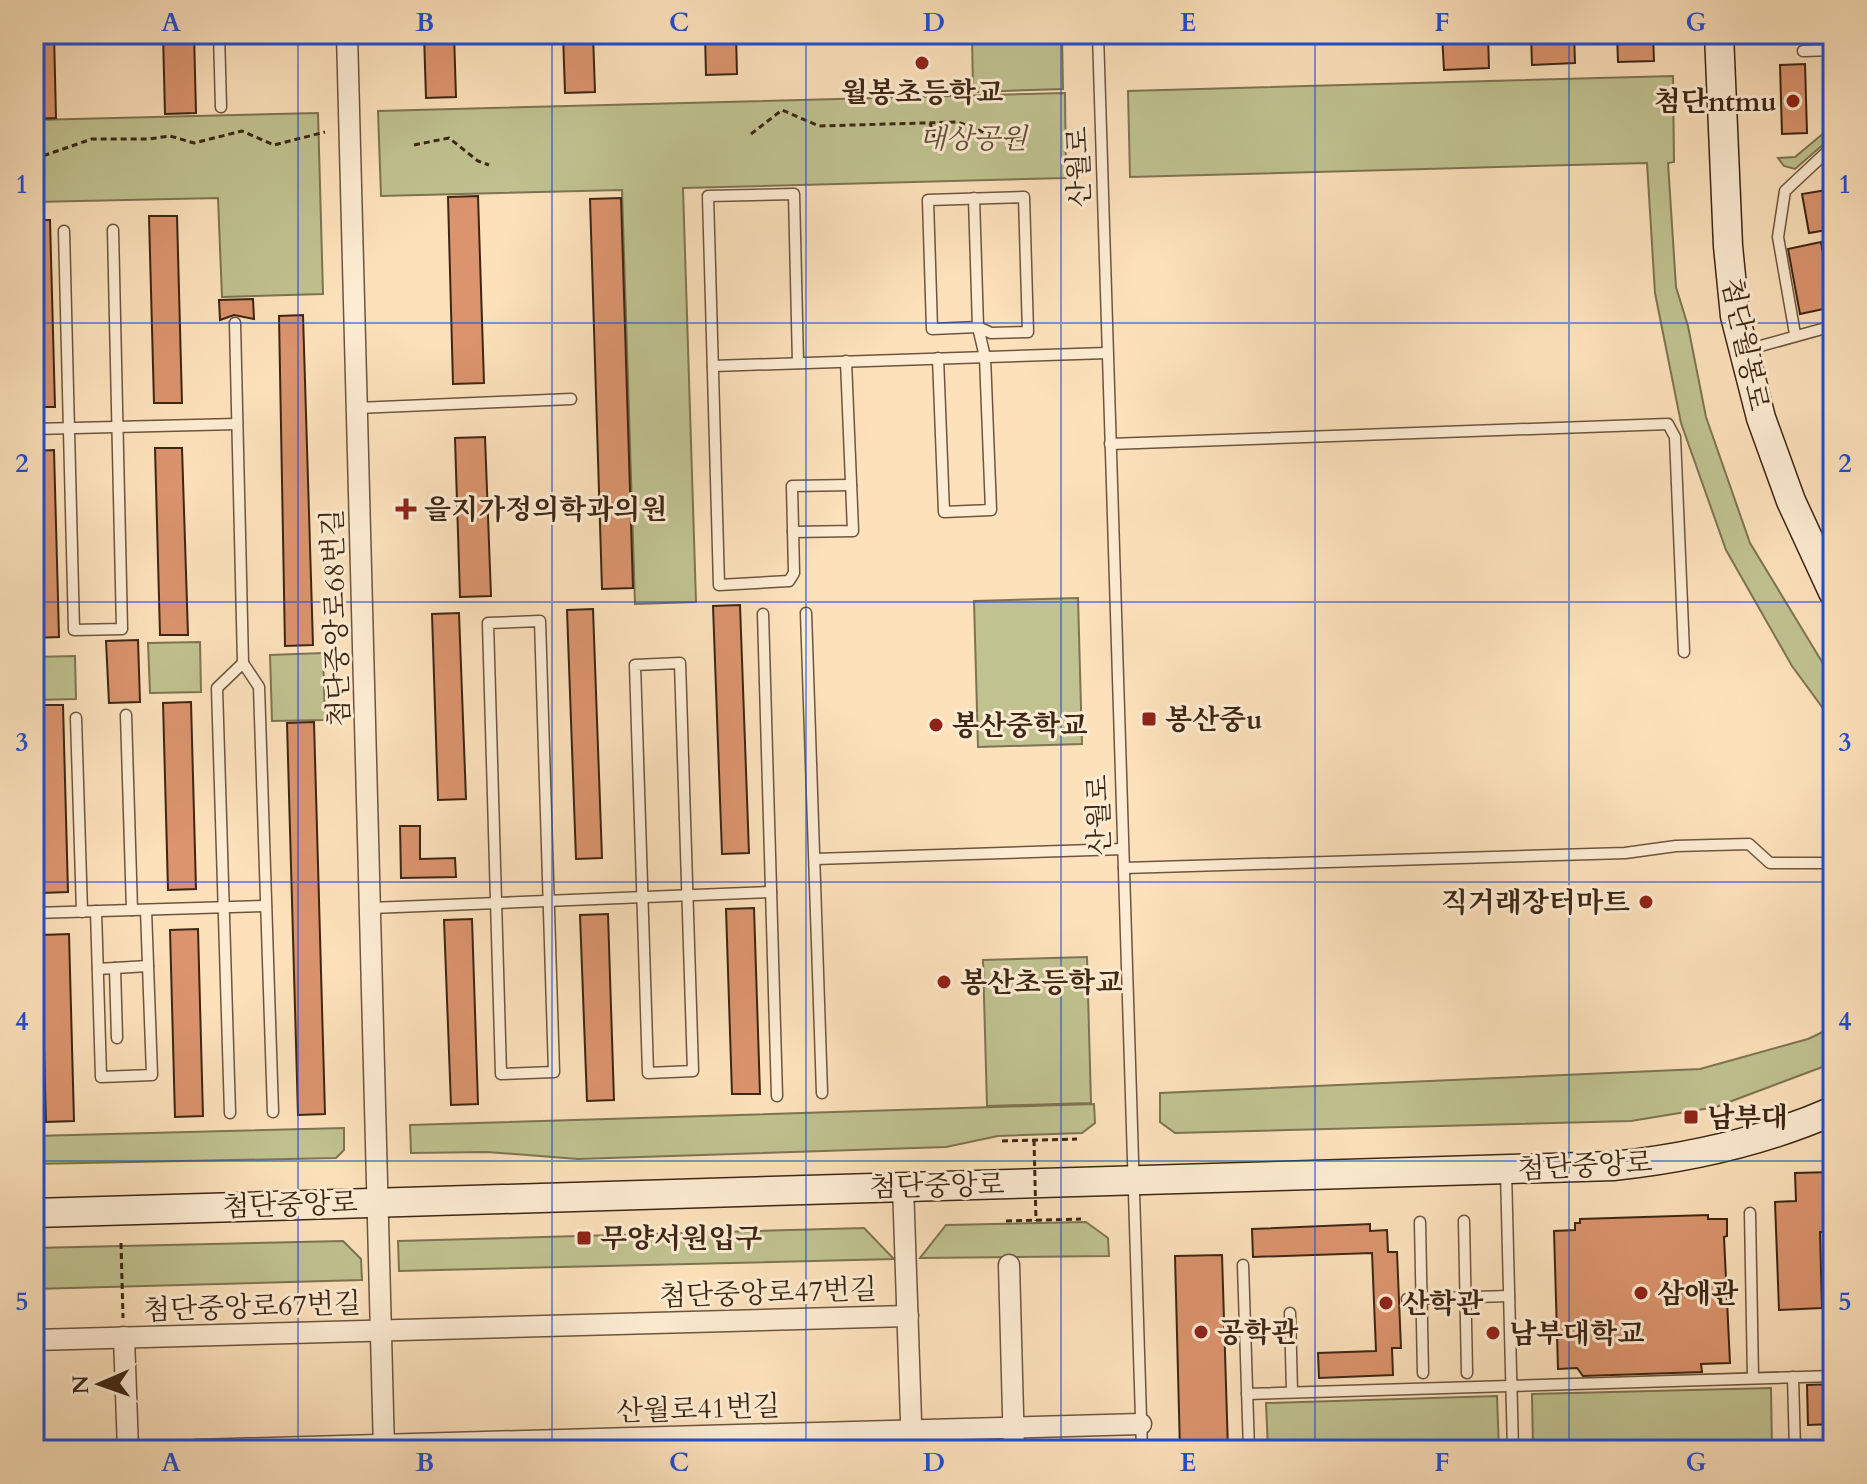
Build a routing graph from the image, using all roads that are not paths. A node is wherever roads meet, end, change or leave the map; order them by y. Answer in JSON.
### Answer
{"nodes":[{"id":1,"x":219,"y":34,"type":"edge"},
{"id":2,"x":347,"y":34,"type":"edge"},
{"id":3,"x":1098,"y":34,"type":"edge"},
{"id":4,"x":1719,"y":34,"type":"edge"},
{"id":5,"x":1833,"y":50,"type":"edge"},
{"id":6,"x":1803,"y":51,"type":"dead end"},
{"id":7,"x":221,"y":107,"type":"dead end"},
{"id":8,"x":1833,"y":146,"type":"edge"},
{"id":9,"x":974,"y":198,"type":"junction"},
{"id":10,"x":113,"y":230,"type":"dead end"},
{"id":11,"x":64,"y":231,"type":"dead end"},
{"id":12,"x":235,"y":323,"type":"dead end"},
{"id":13,"x":1833,"y":326,"type":"edge"},
{"id":14,"x":978,"y":327,"type":"junction"},
{"id":15,"x":1795,"y":334,"type":"junction"},
{"id":16,"x":1745,"y":351,"type":"junction"},
{"id":17,"x":1107,"y":353,"type":"junction"},
{"id":18,"x":985,"y":357,"type":"junction"},
{"id":19,"x":938,"y":358,"type":"junction"},
{"id":20,"x":846,"y":361,"type":"junction"},
{"id":21,"x":798,"y":363,"type":"junction"},
{"id":22,"x":713,"y":366,"type":"junction"},
{"id":23,"x":571,"y":399,"type":"dead end"},
{"id":24,"x":357,"y":408,"type":"junction"},
{"id":25,"x":237,"y":424,"type":"junction"},
{"id":26,"x":116,"y":427,"type":"junction"},
{"id":27,"x":69,"y":428,"type":"junction"},
{"id":28,"x":34,"y":429,"type":"edge"},
{"id":29,"x":1110,"y":444,"type":"junction"},
{"id":30,"x":851,"y":485,"type":"junction"},
{"id":31,"x":793,"y":532,"type":"junction"},
{"id":32,"x":1833,"y":592,"type":"edge"},
{"id":33,"x":806,"y":613,"type":"dead end"},
{"id":34,"x":763,"y":614,"type":"dead end"},
{"id":35,"x":1684,"y":652,"type":"dead end"},
{"id":36,"x":243,"y":663,"type":"junction"},
{"id":37,"x":126,"y":715,"type":"dead end"},
{"id":38,"x":76,"y":718,"type":"dead end"},
{"id":39,"x":1123,"y":849,"type":"junction"},
{"id":40,"x":815,"y":859,"type":"junction"},
{"id":41,"x":1833,"y":863,"type":"edge"},
{"id":42,"x":1124,"y":868,"type":"junction"},
{"id":43,"x":771,"y":892,"type":"junction"},
{"id":44,"x":687,"y":896,"type":"junction"},
{"id":45,"x":642,"y":897,"type":"junction"},
{"id":46,"x":549,"y":901,"type":"junction"},
{"id":47,"x":496,"y":903,"type":"junction"},
{"id":48,"x":266,"y":906,"type":"junction"},
{"id":49,"x":224,"y":907,"type":"junction"},
{"id":50,"x":371,"y":908,"type":"junction"},
{"id":51,"x":132,"y":910,"type":"junction"},
{"id":52,"x":146,"y":910,"type":"junction"},
{"id":53,"x":96,"y":911,"type":"junction"},
{"id":54,"x":82,"y":912,"type":"junction"},
{"id":55,"x":34,"y":913,"type":"edge"},
{"id":56,"x":148,"y":966,"type":"junction"},
{"id":57,"x":115,"y":968,"type":"junction"},
{"id":58,"x":98,"y":969,"type":"junction"},
{"id":59,"x":117,"y":1038,"type":"dead end"},
{"id":60,"x":822,"y":1093,"type":"dead end"},
{"id":61,"x":777,"y":1096,"type":"dead end"},
{"id":62,"x":1833,"y":1111,"type":"edge"},
{"id":63,"x":273,"y":1112,"type":"dead end"},
{"id":64,"x":230,"y":1113,"type":"dead end"},
{"id":65,"x":1506,"y":1170,"type":"junction"},
{"id":66,"x":1133,"y":1180,"type":"junction"},
{"id":67,"x":903,"y":1185,"type":"junction"},
{"id":68,"x":378,"y":1201,"type":"junction"},
{"id":69,"x":34,"y":1213,"type":"edge"},
{"id":70,"x":1750,"y":1213,"type":"dead end"},
{"id":71,"x":1464,"y":1221,"type":"dead end"},
{"id":72,"x":1420,"y":1222,"type":"dead end"},
{"id":73,"x":1009,"y":1265,"type":"dead end"},
{"id":74,"x":1243,"y":1265,"type":"dead end"},
{"id":75,"x":1509,"y":1296,"type":"junction"},
{"id":76,"x":1465,"y":1297,"type":"junction"},
{"id":77,"x":1421,"y":1298,"type":"junction"},
{"id":78,"x":1407,"y":1299,"type":"dead end"},
{"id":79,"x":1290,"y":1313,"type":"dead end"},
{"id":80,"x":908,"y":1316,"type":"junction"},
{"id":81,"x":629,"y":1324,"type":"joint"},
{"id":82,"x":381,"y":1331,"type":"junction"},
{"id":83,"x":124,"y":1337,"type":"junction"},
{"id":84,"x":34,"y":1340,"type":"edge"},
{"id":85,"x":1423,"y":1373,"type":"dead end"},
{"id":86,"x":1467,"y":1373,"type":"dead end"},
{"id":87,"x":1833,"y":1376,"type":"edge"},
{"id":88,"x":1793,"y":1377,"type":"junction"},
{"id":89,"x":1753,"y":1378,"type":"junction"},
{"id":90,"x":1511,"y":1385,"type":"junction"},
{"id":91,"x":1292,"y":1392,"type":"junction"},
{"id":92,"x":1247,"y":1394,"type":"junction"},
{"id":93,"x":1141,"y":1424,"type":"junction"},
{"id":94,"x":1014,"y":1428,"type":"junction"},
{"id":95,"x":912,"y":1440,"type":"edge"},
{"id":96,"x":384,"y":1447,"type":"edge"},
{"id":97,"x":266,"y":1449,"type":"edge"},
{"id":98,"x":128,"y":1450,"type":"edge"},
{"id":99,"x":196,"y":1450,"type":"edge"},
{"id":100,"x":1014,"y":1450,"type":"edge"},
{"id":101,"x":1142,"y":1450,"type":"edge"},
{"id":102,"x":1249,"y":1450,"type":"edge"},
{"id":103,"x":1513,"y":1450,"type":"edge"},
{"id":104,"x":1795,"y":1450,"type":"edge"}],
"edges":[{"from":1,"to":7,"type":"lane"},
{"from":2,"to":24,"type":"street","name":"첨단중앙로68번길"},
{"from":3,"to":17,"type":"lane","name":"산월로"},
{"from":4,"to":16,"type":"street","name":"첨단월봉로"},
{"from":5,"to":6,"type":"lane"},
{"from":8,"to":15,"type":"lane"},
{"from":9,"to":14,"type":"lane"},
{"from":9,"to":14,"type":"lane"},
{"from":9,"to":14,"type":"lane"},
{"from":10,"to":26,"type":"lane"},
{"from":11,"to":27,"type":"lane"},
{"from":12,"to":25,"type":"lane"},
{"from":13,"to":15,"type":"lane"},
{"from":14,"to":18,"type":"lane"},
{"from":15,"to":16,"type":"lane"},
{"from":16,"to":32,"type":"street","name":"첨단월봉로"},
{"from":17,"to":18,"type":"lane"},
{"from":17,"to":29,"type":"lane","name":"산월로"},
{"from":18,"to":19,"type":"lane"},
{"from":18,"to":19,"type":"lane"},
{"from":19,"to":20,"type":"lane"},
{"from":20,"to":21,"type":"lane"},
{"from":20,"to":30,"type":"lane"},
{"from":21,"to":22,"type":"lane"},
{"from":21,"to":22,"type":"lane"},
{"from":22,"to":31,"type":"lane"},
{"from":23,"to":24,"type":"lane"},
{"from":24,"to":50,"type":"street","name":"첨단중앙로68번길"},
{"from":25,"to":26,"type":"lane"},
{"from":25,"to":36,"type":"lane"},
{"from":26,"to":27,"type":"lane"},
{"from":26,"to":27,"type":"lane"},
{"from":27,"to":28,"type":"lane"},
{"from":29,"to":35,"type":"lane"},
{"from":29,"to":39,"type":"lane","name":"산월로"},
{"from":30,"to":31,"type":"lane"},
{"from":30,"to":31,"type":"lane"},
{"from":33,"to":40,"type":"lane"},
{"from":34,"to":43,"type":"lane"},
{"from":36,"to":48,"type":"lane"},
{"from":36,"to":49,"type":"lane"},
{"from":37,"to":51,"type":"lane"},
{"from":38,"to":54,"type":"lane"},
{"from":39,"to":40,"type":"lane"},
{"from":39,"to":42,"type":"lane","name":"산월로"},
{"from":40,"to":60,"type":"lane"},
{"from":41,"to":42,"type":"lane"},
{"from":42,"to":66,"type":"lane","name":"산월로"},
{"from":43,"to":44,"type":"lane"},
{"from":43,"to":61,"type":"lane"},
{"from":44,"to":45,"type":"lane"},
{"from":44,"to":45,"type":"lane"},
{"from":44,"to":45,"type":"lane"},
{"from":45,"to":46,"type":"lane"},
{"from":46,"to":47,"type":"lane"},
{"from":46,"to":47,"type":"lane"},
{"from":46,"to":47,"type":"lane"},
{"from":47,"to":50,"type":"lane"},
{"from":48,"to":49,"type":"lane"},
{"from":48,"to":63,"type":"lane"},
{"from":49,"to":52,"type":"lane"},
{"from":49,"to":64,"type":"lane"},
{"from":50,"to":68,"type":"street","name":"첨단중앙로68번길"},
{"from":51,"to":52,"type":"lane"},
{"from":51,"to":53,"type":"lane"},
{"from":52,"to":56,"type":"lane"},
{"from":53,"to":54,"type":"lane"},
{"from":53,"to":58,"type":"lane"},
{"from":54,"to":55,"type":"lane"},
{"from":56,"to":57,"type":"lane"},
{"from":56,"to":58,"type":"lane"},
{"from":57,"to":58,"type":"lane"},
{"from":57,"to":59,"type":"lane"},
{"from":62,"to":65,"type":"street","name":"첨단중앙로"},
{"from":65,"to":66,"type":"street","name":"첨단중앙로"},
{"from":65,"to":75,"type":"lane"},
{"from":66,"to":67,"type":"street","name":"첨단중앙로"},
{"from":66,"to":93,"type":"lane","name":"산월로"},
{"from":67,"to":68,"type":"street","name":"첨단중앙로"},
{"from":67,"to":80,"type":"street","name":"첨단중앙로47번길"},
{"from":68,"to":69,"type":"street","name":"첨단중앙로"},
{"from":68,"to":82,"type":"street","name":"첨단중앙로67번길"},
{"from":70,"to":89,"type":"lane"},
{"from":71,"to":76,"type":"lane"},
{"from":72,"to":77,"type":"lane"},
{"from":73,"to":94,"type":"street"},
{"from":74,"to":92,"type":"lane"},
{"from":75,"to":76,"type":"lane"},
{"from":75,"to":90,"type":"lane"},
{"from":76,"to":77,"type":"lane"},
{"from":76,"to":86,"type":"lane"},
{"from":77,"to":78,"type":"lane"},
{"from":77,"to":85,"type":"lane"},
{"from":79,"to":91,"type":"lane"},
{"from":80,"to":81,"type":"street","name":"첨단중앙로47번길"},
{"from":80,"to":95,"type":"street","name":"첨단중앙로47번길"},
{"from":81,"to":82,"type":"street","name":"첨단중앙로67번길"},
{"from":82,"to":83,"type":"street","name":"첨단중앙로67번길"},
{"from":82,"to":96,"type":"street","name":"첨단중앙로67번길"},
{"from":83,"to":84,"type":"street","name":"첨단중앙로67번길"},
{"from":83,"to":98,"type":"street"},
{"from":87,"to":88,"type":"lane"},
{"from":88,"to":89,"type":"lane"},
{"from":88,"to":104,"type":"lane"},
{"from":89,"to":90,"type":"lane"},
{"from":90,"to":91,"type":"lane"},
{"from":90,"to":103,"type":"lane"},
{"from":91,"to":92,"type":"lane"},
{"from":92,"to":102,"type":"lane"},
{"from":93,"to":94,"type":"street","name":"산월로41번길"},
{"from":93,"to":101,"type":"lane","name":"산월로"},
{"from":94,"to":95,"type":"street","name":"산월로41번길"},
{"from":94,"to":100,"type":"street"},
{"from":95,"to":96,"type":"street","name":"산월로41번길"},
{"from":96,"to":97,"type":"street","name":"산월로41번길"},
{"from":97,"to":99,"type":"street","name":"산월로41번길"}]}
